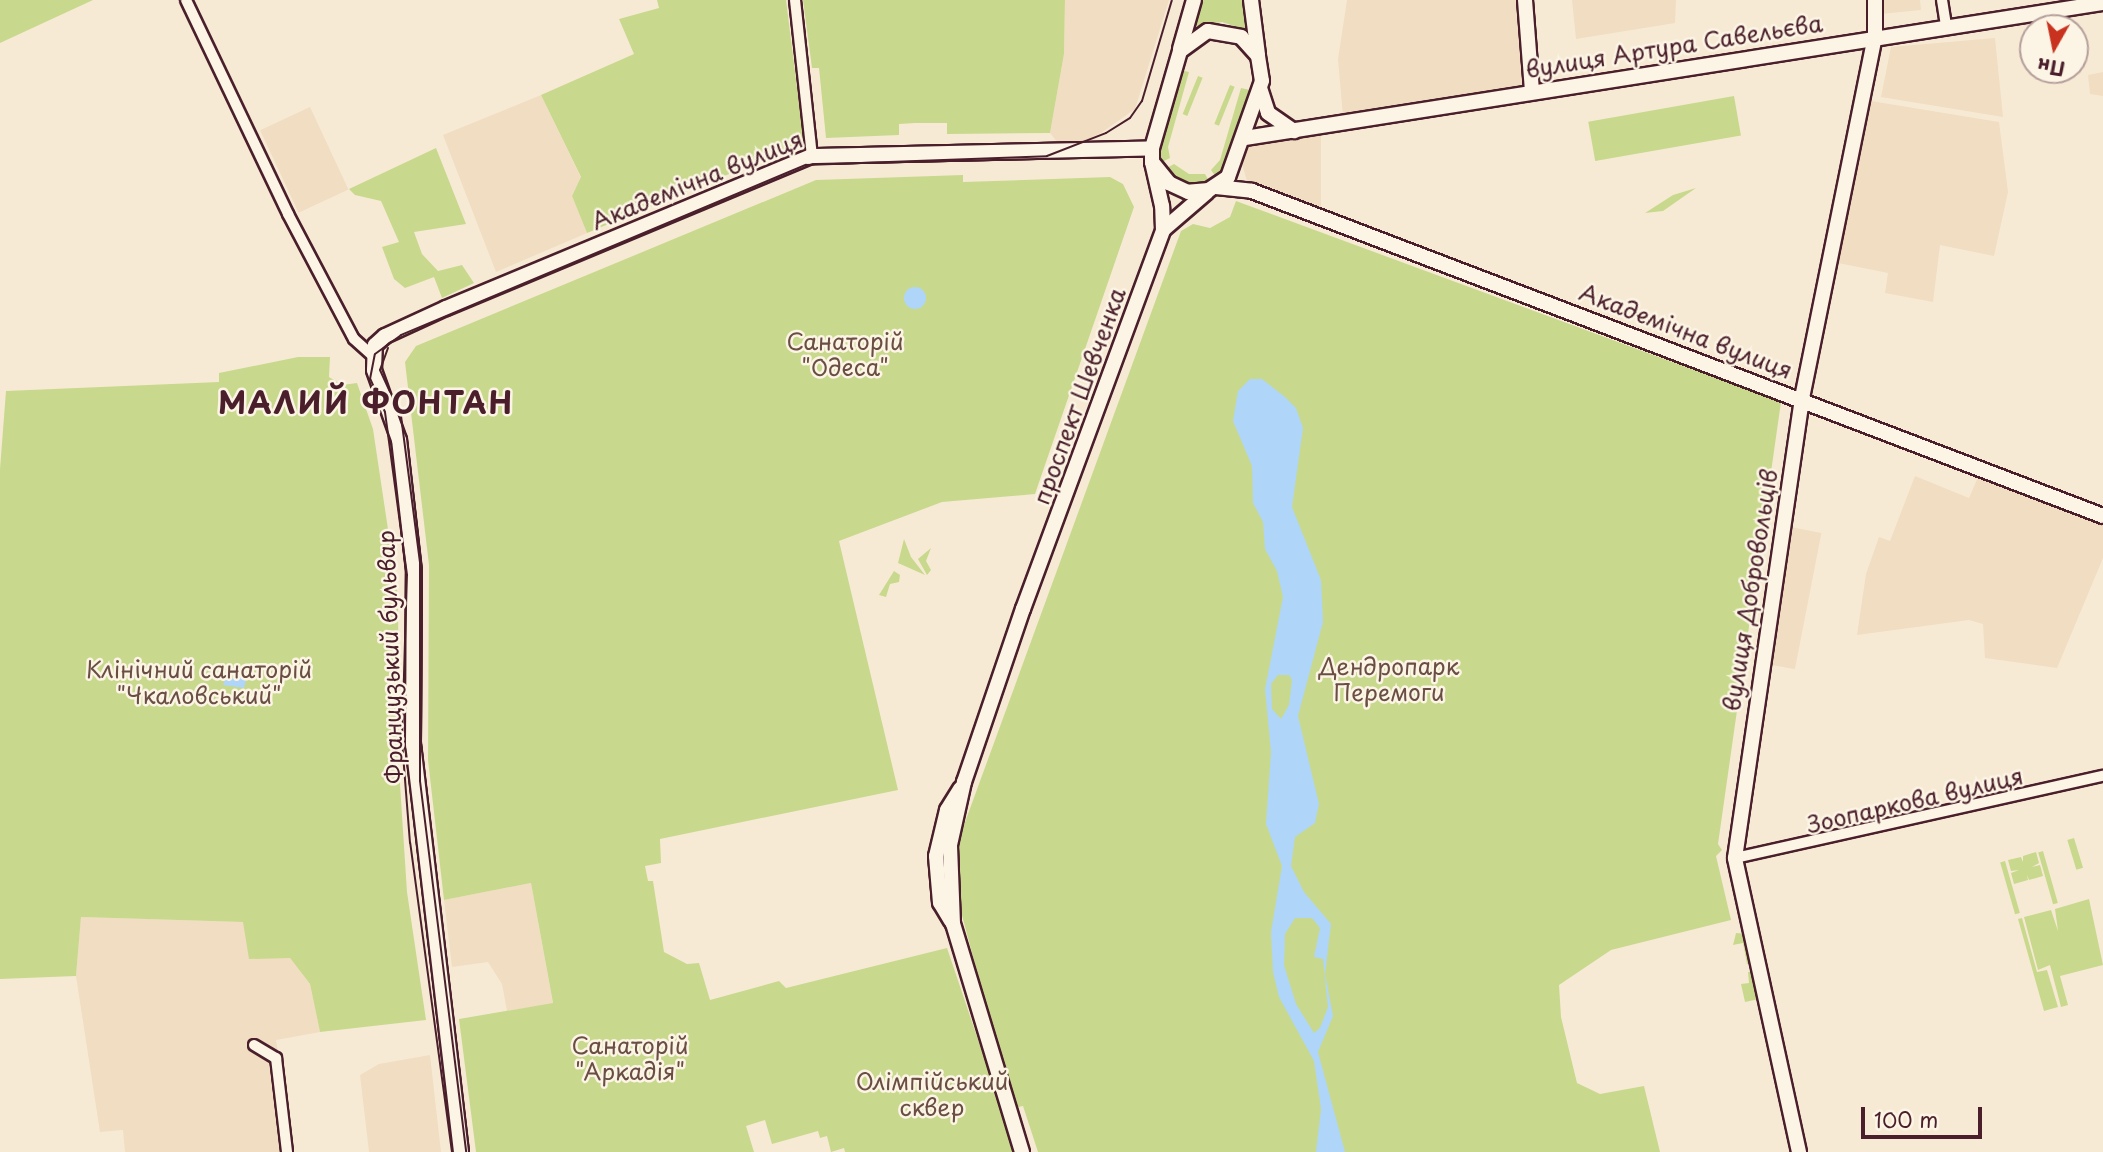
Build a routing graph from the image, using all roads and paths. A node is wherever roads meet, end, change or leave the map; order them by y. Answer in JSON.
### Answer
{"nodes":[{"id":1,"x":186,"y":0,"type":"edge"},
{"id":2,"x":795,"y":0,"type":"edge"},
{"id":3,"x":1194,"y":0,"type":"edge"},
{"id":4,"x":1251,"y":0,"type":"edge"},
{"id":5,"x":1525,"y":0,"type":"edge"},
{"id":6,"x":1875,"y":0,"type":"edge"},
{"id":7,"x":1942,"y":0,"type":"edge"},
{"id":8,"x":2103,"y":3,"type":"edge"},
{"id":9,"x":1946,"y":25,"type":"junction"},
{"id":10,"x":1875,"y":36,"type":"junction"},
{"id":11,"x":1180,"y":51,"type":"junction"},
{"id":12,"x":1258,"y":56,"type":"junction"},
{"id":13,"x":1260,"y":88,"type":"junction"},
{"id":14,"x":1532,"y":92,"type":"junction"},
{"id":15,"x":1293,"y":131,"type":"junction"},
{"id":16,"x":1245,"y":138,"type":"junction"},
{"id":17,"x":1152,"y":155,"type":"junction"},
{"id":18,"x":812,"y":156,"type":"junction"},
{"id":19,"x":1238,"y":160,"type":"junction"},
{"id":20,"x":1212,"y":189,"type":"junction"},
{"id":21,"x":1252,"y":191,"type":"junction"},
{"id":22,"x":1163,"y":230,"type":"junction"},
{"id":23,"x":372,"y":355,"type":"junction"},
{"id":24,"x":1802,"y":398,"type":"junction"},
{"id":25,"x":2103,"y":516,"type":"edge"},
{"id":26,"x":2103,"y":776,"type":"edge"},
{"id":27,"x":1735,"y":858,"type":"junction"},
{"id":28,"x":254,"y":1045,"type":"dead end"},
{"id":29,"x":287,"y":1152,"type":"edge"},
{"id":30,"x":461,"y":1152,"type":"edge"},
{"id":31,"x":1022,"y":1152,"type":"edge"},
{"id":32,"x":1800,"y":1152,"type":"edge"}],
"edges":[{"from":1,"to":23,"type":"street","name":"Французький бульвар"},
{"from":2,"to":18,"type":"street"},
{"from":3,"to":11,"type":"street"},
{"from":4,"to":12,"type":"street"},
{"from":5,"to":14,"type":"street"},
{"from":6,"to":10,"type":"street","name":"вулиця Добровольців"},
{"from":7,"to":9,"type":"street"},
{"from":8,"to":9,"type":"street","name":"вулиця Артура Савельєва"},
{"from":9,"to":10,"type":"street","name":"вулиця Артура Савельєва"},
{"from":10,"to":14,"type":"street","name":"вулиця Артура Савельєва"},
{"from":10,"to":24,"type":"street","name":"вулиця Добровольців"},
{"from":11,"to":12,"type":"street"},
{"from":11,"to":17,"type":"street"},
{"from":12,"to":13,"type":"street"},
{"from":13,"to":15,"type":"street"},
{"from":13,"to":16,"type":"street"},
{"from":14,"to":15,"type":"street","name":"вулиця Артура Савельєва"},
{"from":15,"to":16,"type":"street","name":"вулиця Артура Савельєва"},
{"from":16,"to":19,"type":"street"},
{"from":17,"to":18,"type":"street","name":"Академічна вулиця"},
{"from":17,"to":20,"type":"street","name":"Академічна вулиця"},
{"from":17,"to":22,"type":"street","name":"проспект Шевченка"},
{"from":18,"to":23,"type":"street","name":"Академічна вулиця"},
{"from":19,"to":20,"type":"street","name":"проспект Шевченка"},
{"from":19,"to":21,"type":"street"},
{"from":20,"to":21,"type":"street","name":"Академічна вулиця"},
{"from":20,"to":22,"type":"street","name":"проспект Шевченка"},
{"from":21,"to":24,"type":"street","name":"Академічна вулиця"},
{"from":22,"to":31,"type":"street","name":"проспект Шевченка"},
{"from":23,"to":30,"type":"street","name":"Французький бульвар"},
{"from":24,"to":25,"type":"street","name":"Академічна вулиця"},
{"from":24,"to":27,"type":"street","name":"вулиця Добровольців"},
{"from":26,"to":27,"type":"street","name":"Зоопаркова вулиця"},
{"from":27,"to":32,"type":"street","name":"вулиця Добровольців"},
{"from":28,"to":29,"type":"street"}]}
